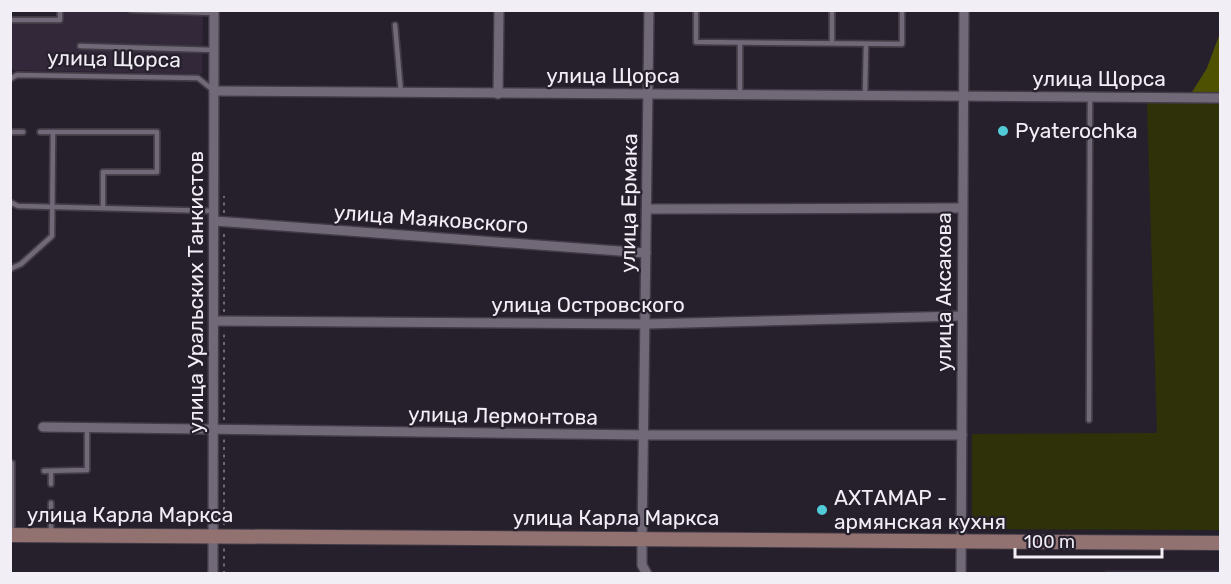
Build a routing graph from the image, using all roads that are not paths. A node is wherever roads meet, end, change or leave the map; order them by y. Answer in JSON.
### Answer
{"nodes":[{"id":1,"x":60,"y":10,"type":"edge"},
{"id":2,"x":131,"y":10,"type":"edge"},
{"id":3,"x":499,"y":10,"type":"edge"},
{"id":4,"x":649,"y":10,"type":"edge"},
{"id":5,"x":696,"y":10,"type":"edge"},
{"id":6,"x":832,"y":10,"type":"edge"},
{"id":7,"x":902,"y":10,"type":"edge"},
{"id":8,"x":964,"y":10,"type":"edge"},
{"id":9,"x":214,"y":12,"type":"edge"},
{"id":10,"x":10,"y":20,"type":"edge"},
{"id":11,"x":395,"y":25,"type":"dead end"},
{"id":12,"x":740,"y":43,"type":"junction"},
{"id":13,"x":832,"y":43,"type":"junction"},
{"id":14,"x":866,"y":44,"type":"junction"},
{"id":15,"x":80,"y":46,"type":"dead end"},
{"id":16,"x":214,"y":50,"type":"junction"},
{"id":17,"x":10,"y":79,"type":"edge"},
{"id":18,"x":214,"y":90,"type":"junction"},
{"id":19,"x":401,"y":93,"type":"junction"},
{"id":20,"x":498,"y":94,"type":"junction"},
{"id":21,"x":648,"y":95,"type":"junction"},
{"id":22,"x":740,"y":95,"type":"junction"},
{"id":23,"x":865,"y":96,"type":"junction"},
{"id":24,"x":964,"y":97,"type":"junction"},
{"id":25,"x":1090,"y":98,"type":"junction"},
{"id":26,"x":1221,"y":98,"type":"edge"},
{"id":27,"x":10,"y":132,"type":"edge"},
{"id":28,"x":22,"y":132,"type":"dead end"},
{"id":29,"x":40,"y":132,"type":"dead end"},
{"id":30,"x":53,"y":132,"type":"junction"},
{"id":31,"x":10,"y":202,"type":"edge"},
{"id":32,"x":53,"y":207,"type":"junction"},
{"id":33,"x":103,"y":208,"type":"junction"},
{"id":34,"x":962,"y":208,"type":"junction"},
{"id":35,"x":647,"y":209,"type":"junction"},
{"id":36,"x":217,"y":218,"type":"junction"},
{"id":37,"x":646,"y":253,"type":"junction"},
{"id":38,"x":10,"y":269,"type":"edge"},
{"id":39,"x":962,"y":316,"type":"junction"},
{"id":40,"x":219,"y":321,"type":"junction"},
{"id":41,"x":646,"y":324,"type":"junction"},
{"id":42,"x":1089,"y":420,"type":"dead end"},
{"id":43,"x":43,"y":427,"type":"dead end"},
{"id":44,"x":87,"y":428,"type":"junction"},
{"id":45,"x":219,"y":431,"type":"junction"},
{"id":46,"x":644,"y":435,"type":"junction"},
{"id":47,"x":962,"y":435,"type":"junction"},
{"id":48,"x":12,"y":463,"type":"dead end"},
{"id":49,"x":44,"y":471,"type":"dead end"},
{"id":50,"x":51,"y":471,"type":"junction"},
{"id":51,"x":51,"y":484,"type":"dead end"},
{"id":52,"x":51,"y":503,"type":"dead end"},
{"id":53,"x":11,"y":535,"type":"edge"},
{"id":54,"x":51,"y":535,"type":"junction"},
{"id":55,"x":219,"y":536,"type":"junction"},
{"id":56,"x":642,"y":540,"type":"junction"},
{"id":57,"x":961,"y":542,"type":"junction"},
{"id":58,"x":1221,"y":543,"type":"edge"},
{"id":59,"x":213,"y":573,"type":"edge"},
{"id":60,"x":647,"y":573,"type":"edge"},
{"id":61,"x":961,"y":573,"type":"edge"}],
"edges":[{"from":1,"to":10,"type":"lane"},
{"from":2,"to":9,"type":"lane"},
{"from":3,"to":20,"type":"street"},
{"from":4,"to":21,"type":"street","name":"улица Ермака"},
{"from":5,"to":12,"type":"lane"},
{"from":6,"to":13,"type":"lane"},
{"from":7,"to":14,"type":"lane"},
{"from":8,"to":24,"type":"street","name":"улица Аксакова"},
{"from":9,"to":16,"type":"street","name":"улица Уральских Танкистов"},
{"from":11,"to":19,"type":"lane"},
{"from":12,"to":13,"type":"lane"},
{"from":12,"to":22,"type":"lane"},
{"from":13,"to":14,"type":"lane"},
{"from":14,"to":23,"type":"lane"},
{"from":15,"to":16,"type":"lane"},
{"from":16,"to":18,"type":"street","name":"улица Уральских Танкистов"},
{"from":17,"to":18,"type":"lane","name":"улица Щорса"},
{"from":18,"to":19,"type":"street","name":"улица Щорса"},
{"from":18,"to":36,"type":"street","name":"улица Уральских Танкистов"},
{"from":19,"to":20,"type":"street","name":"улица Щорса"},
{"from":20,"to":21,"type":"street","name":"улица Щорса"},
{"from":21,"to":22,"type":"street","name":"улица Щорса"},
{"from":21,"to":35,"type":"street","name":"улица Ермака"},
{"from":22,"to":23,"type":"street","name":"улица Щорса"},
{"from":23,"to":24,"type":"street","name":"улица Щорса"},
{"from":24,"to":25,"type":"street","name":"улица Щорса"},
{"from":24,"to":34,"type":"street","name":"улица Аксакова"},
{"from":25,"to":26,"type":"street","name":"улица Щорса"},
{"from":25,"to":42,"type":"lane"},
{"from":27,"to":28,"type":"lane"},
{"from":29,"to":30,"type":"lane"},
{"from":30,"to":32,"type":"lane"},
{"from":30,"to":33,"type":"lane"},
{"from":31,"to":32,"type":"lane"},
{"from":32,"to":33,"type":"lane"},
{"from":32,"to":38,"type":"lane"},
{"from":33,"to":36,"type":"lane"},
{"from":34,"to":35,"type":"street"},
{"from":34,"to":39,"type":"street","name":"улица Аксакова"},
{"from":35,"to":37,"type":"street","name":"улица Ермака"},
{"from":36,"to":37,"type":"street","name":"улица Маяковского"},
{"from":36,"to":40,"type":"street","name":"улица Уральских Танкистов"},
{"from":37,"to":41,"type":"street","name":"улица Ермака"},
{"from":39,"to":41,"type":"street","name":"улица Островского"},
{"from":39,"to":47,"type":"street","name":"улица Аксакова"},
{"from":40,"to":41,"type":"street","name":"улица Островского"},
{"from":40,"to":45,"type":"street","name":"улица Уральских Танкистов"},
{"from":41,"to":46,"type":"street","name":"улица Ермака"},
{"from":43,"to":44,"type":"street","name":"улица Лермонтова"},
{"from":44,"to":45,"type":"street","name":"улица Лермонтова"},
{"from":44,"to":50,"type":"lane"},
{"from":45,"to":46,"type":"street","name":"улица Лермонтова"},
{"from":45,"to":55,"type":"street","name":"улица Уральских Танкистов"},
{"from":46,"to":47,"type":"street","name":"улица Лермонтова"},
{"from":46,"to":56,"type":"street","name":"улица Ермака"},
{"from":47,"to":57,"type":"street","name":"улица Аксакова"},
{"from":48,"to":53,"type":"lane"},
{"from":49,"to":50,"type":"lane"},
{"from":50,"to":51,"type":"lane"},
{"from":52,"to":54,"type":"lane"},
{"from":53,"to":54,"type":"main road","name":"улица Карла Маркса"},
{"from":54,"to":55,"type":"main road","name":"улица Карла Маркса"},
{"from":55,"to":56,"type":"main road","name":"улица Карла Маркса"},
{"from":55,"to":59,"type":"street","name":"улица Уральских Танкистов"},
{"from":56,"to":57,"type":"main road","name":"улица Карла Маркса"},
{"from":56,"to":60,"type":"street","name":"улица Ермака"},
{"from":57,"to":58,"type":"main road","name":"улица Карла Маркса"},
{"from":57,"to":61,"type":"street","name":"улица Аксакова"}]}
